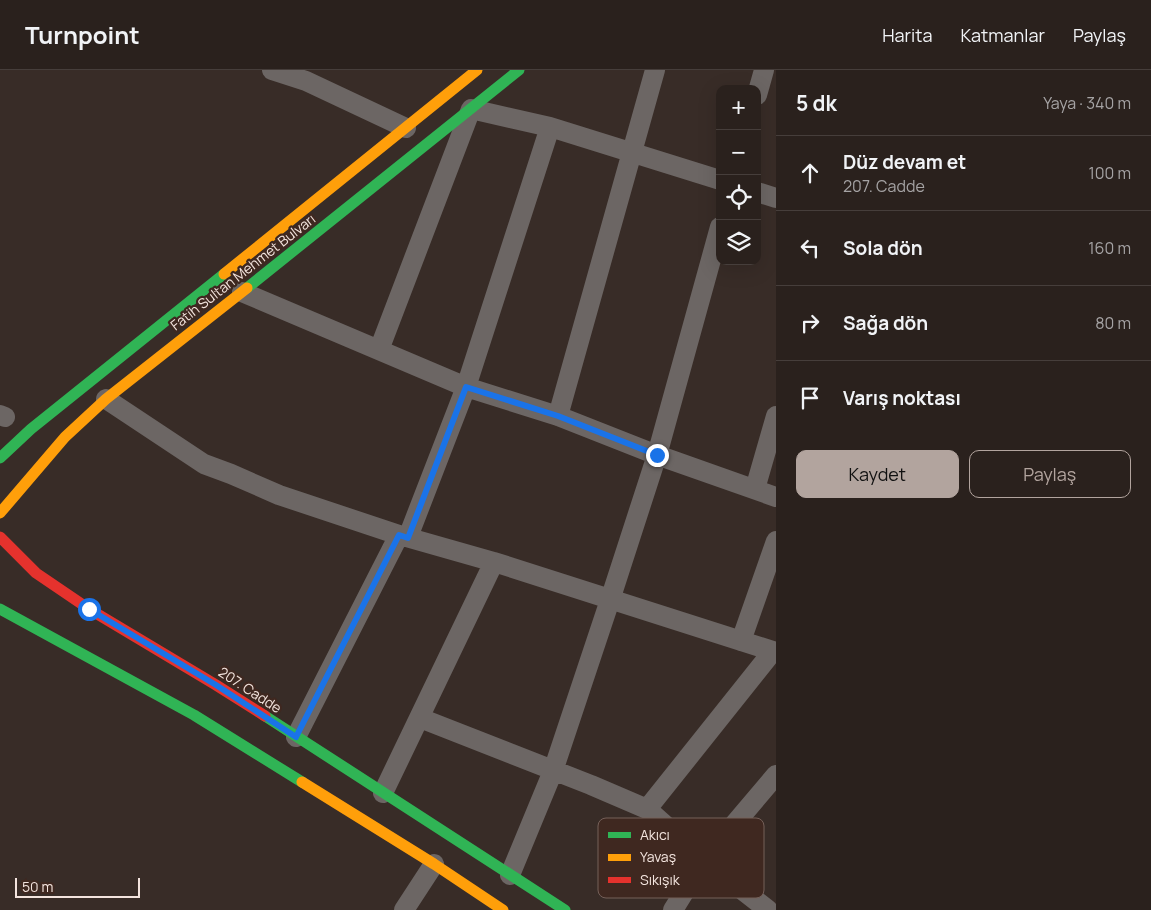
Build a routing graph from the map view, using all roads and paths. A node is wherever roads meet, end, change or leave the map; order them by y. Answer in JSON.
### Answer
{"nodes":[{"id":1,"x":272,"y":70,"type":"edge"},
{"id":2,"x":477,"y":70,"type":"edge"},
{"id":3,"x":519,"y":70,"type":"edge"},
{"id":4,"x":654,"y":70,"type":"edge"},
{"id":5,"x":764,"y":70,"type":"edge"},
{"id":6,"x":760,"y":85,"type":"edge"},
{"id":7,"x":471,"y":109,"type":"junction"},
{"id":8,"x":550,"y":127,"type":"junction"},
{"id":9,"x":406,"y":128,"type":"junction"},
{"id":10,"x":632,"y":153,"type":"junction"},
{"id":11,"x":716,"y":179,"type":"edge"},
{"id":12,"x":761,"y":193,"type":"edge"},
{"id":13,"x":776,"y":198,"type":"edge"},
{"id":14,"x":716,"y":241,"type":"edge"},
{"id":15,"x":242,"y":292,"type":"junction"},
{"id":16,"x":379,"y":350,"type":"junction"},
{"id":17,"x":466,"y":387,"type":"junction"},
{"id":18,"x":106,"y":399,"type":"junction"},
{"id":19,"x":558,"y":416,"type":"junction"},
{"id":20,"x":776,"y":416,"type":"edge"},
{"id":21,"x":657,"y":455,"type":"junction"},
{"id":22,"x":0,"y":458,"type":"edge"},
{"id":23,"x":754,"y":489,"type":"junction"},
{"id":24,"x":776,"y":497,"type":"edge"},
{"id":25,"x":0,"y":513,"type":"edge"},
{"id":26,"x":404,"y":536,"type":"junction"},
{"id":27,"x":0,"y":537,"type":"edge"},
{"id":28,"x":776,"y":541,"type":"edge"},
{"id":29,"x":494,"y":562,"type":"junction"},
{"id":30,"x":610,"y":600,"type":"junction"},
{"id":31,"x":0,"y":609,"type":"edge"},
{"id":32,"x":741,"y":641,"type":"junction"},
{"id":33,"x":775,"y":652,"type":"edge"},
{"id":34,"x":420,"y":718,"type":"junction"},
{"id":35,"x":296,"y":737,"type":"junction"},
{"id":36,"x":553,"y":771,"type":"junction"},
{"id":37,"x":776,"y":776,"type":"edge"},
{"id":38,"x":383,"y":794,"type":"junction"},
{"id":39,"x":648,"y":809,"type":"junction"},
{"id":40,"x":658,"y":818,"type":"edge"},
{"id":41,"x":740,"y":818,"type":"edge"},
{"id":42,"x":434,"y":864,"type":"junction"},
{"id":43,"x":510,"y":875,"type":"junction"},
{"id":44,"x":680,"y":898,"type":"edge"},
{"id":45,"x":753,"y":898,"type":"edge"},
{"id":46,"x":404,"y":910,"type":"edge"},
{"id":47,"x":502,"y":910,"type":"edge"},
{"id":48,"x":565,"y":910,"type":"edge"},
{"id":49,"x":673,"y":910,"type":"edge"},
{"id":50,"x":768,"y":910,"type":"edge"}],
"edges":[{"from":1,"to":9,"type":"street"},
{"from":2,"to":9,"type":"street","name":"Fatih Sultan Mehmet Bulvarı"},
{"from":3,"to":7,"type":"street","name":"Fatih Sultan Mehmet Bulvarı"},
{"from":4,"to":10,"type":"street"},
{"from":5,"to":6,"type":"street"},
{"from":7,"to":8,"type":"street"},
{"from":7,"to":15,"type":"street","name":"Fatih Sultan Mehmet Bulvarı"},
{"from":7,"to":16,"type":"street"},
{"from":8,"to":10,"type":"street"},
{"from":8,"to":17,"type":"street"},
{"from":9,"to":22,"type":"street","name":"Fatih Sultan Mehmet Bulvarı"},
{"from":10,"to":11,"type":"street"},
{"from":10,"to":19,"type":"street"},
{"from":12,"to":13,"type":"street"},
{"from":14,"to":21,"type":"street"},
{"from":15,"to":16,"type":"street"},
{"from":15,"to":18,"type":"street","name":"Fatih Sultan Mehmet Bulvarı"},
{"from":16,"to":17,"type":"street"},
{"from":17,"to":19,"type":"street"},
{"from":17,"to":26,"type":"street"},
{"from":18,"to":25,"type":"street","name":"Fatih Sultan Mehmet Bulvarı"},
{"from":18,"to":26,"type":"street"},
{"from":19,"to":21,"type":"street"},
{"from":20,"to":23,"type":"street"},
{"from":21,"to":23,"type":"street"},
{"from":21,"to":30,"type":"street"},
{"from":23,"to":24,"type":"street"},
{"from":26,"to":29,"type":"street"},
{"from":26,"to":35,"type":"street"},
{"from":27,"to":35,"type":"street","name":"207. Cadde"},
{"from":28,"to":32,"type":"street"},
{"from":29,"to":30,"type":"street"},
{"from":29,"to":34,"type":"street"},
{"from":30,"to":32,"type":"street"},
{"from":30,"to":36,"type":"street"},
{"from":31,"to":42,"type":"street"},
{"from":32,"to":33,"type":"street"},
{"from":33,"to":39,"type":"street"},
{"from":34,"to":36,"type":"street"},
{"from":34,"to":38,"type":"street"},
{"from":35,"to":38,"type":"street","name":"207. Cadde"},
{"from":36,"to":39,"type":"street"},
{"from":36,"to":43,"type":"street"},
{"from":37,"to":41,"type":"street"},
{"from":38,"to":43,"type":"street","name":"207. Cadde"},
{"from":39,"to":40,"type":"street"},
{"from":42,"to":46,"type":"street"},
{"from":42,"to":47,"type":"street"},
{"from":43,"to":48,"type":"street","name":"207. Cadde"},
{"from":44,"to":49,"type":"street"},
{"from":45,"to":50,"type":"street"}]}
